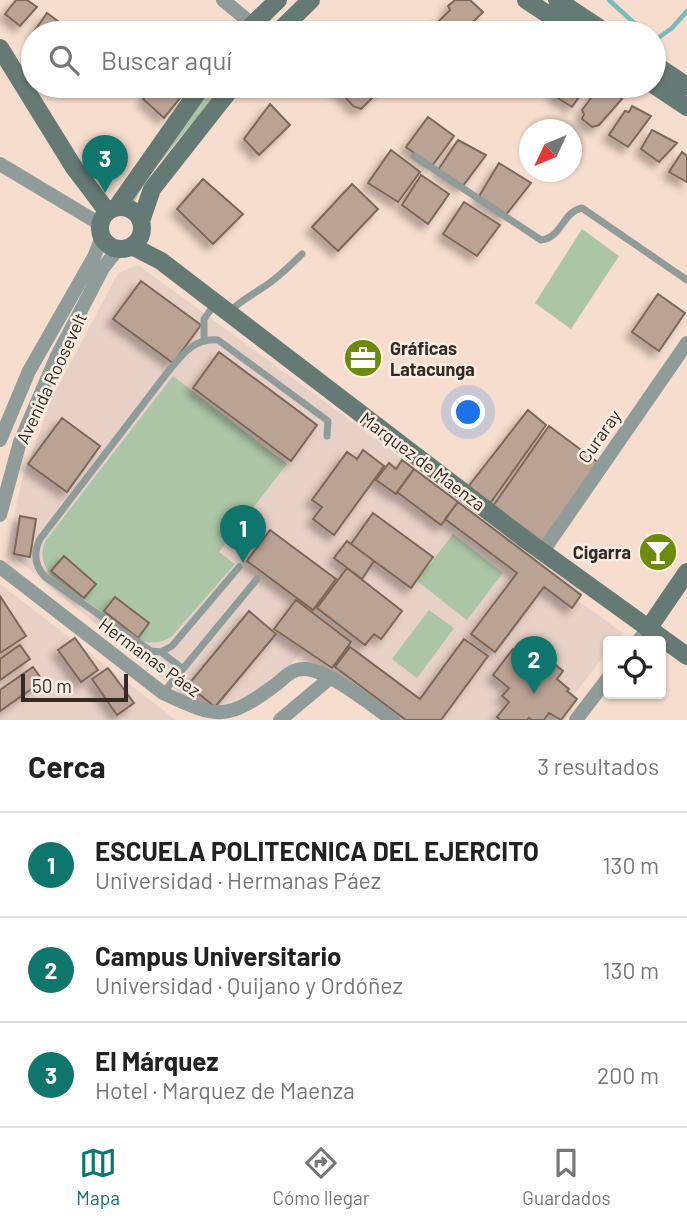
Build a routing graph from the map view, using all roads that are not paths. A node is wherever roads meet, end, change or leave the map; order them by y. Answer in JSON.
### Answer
{"nodes":[{"id":1,"x":223,"y":0,"type":"edge"},
{"id":2,"x":278,"y":0,"type":"edge"},
{"id":3,"x":311,"y":0,"type":"edge"},
{"id":4,"x":526,"y":0,"type":"edge"},
{"id":5,"x":557,"y":0,"type":"edge"},
{"id":6,"x":244,"y":21,"type":"edge"},
{"id":7,"x":260,"y":21,"type":"edge"},
{"id":8,"x":289,"y":21,"type":"edge"},
{"id":9,"x":558,"y":21,"type":"edge"},
{"id":10,"x":589,"y":21,"type":"edge"},
{"id":11,"x":0,"y":48,"type":"edge"},
{"id":12,"x":666,"y":72,"type":"edge"},
{"id":13,"x":21,"y":82,"type":"edge"},
{"id":14,"x":687,"y":86,"type":"edge"},
{"id":15,"x":666,"y":93,"type":"edge"},
{"id":16,"x":31,"y":98,"type":"edge"},
{"id":17,"x":193,"y":98,"type":"edge"},
{"id":18,"x":224,"y":98,"type":"edge"},
{"id":19,"x":687,"y":107,"type":"edge"},
{"id":20,"x":414,"y":156,"type":"dead end"},
{"id":21,"x":0,"y":164,"type":"edge"},
{"id":22,"x":106,"y":220,"type":"junction"},
{"id":23,"x":133,"y":238,"type":"junction"},
{"id":24,"x":302,"y":254,"type":"dead end"},
{"id":25,"x":687,"y":280,"type":"edge"},
{"id":26,"x":222,"y":308,"type":"junction"},
{"id":27,"x":204,"y":340,"type":"junction"},
{"id":28,"x":687,"y":343,"type":"edge"},
{"id":29,"x":327,"y":436,"type":"dead end"},
{"id":30,"x":0,"y":440,"type":"edge"},
{"id":31,"x":0,"y":515,"type":"edge"},
{"id":32,"x":543,"y":551,"type":"junction"},
{"id":33,"x":0,"y":566,"type":"edge"},
{"id":34,"x":239,"y":566,"type":"dead end"},
{"id":35,"x":687,"y":572,"type":"edge"},
{"id":36,"x":257,"y":579,"type":"dead end"},
{"id":37,"x":643,"y":635,"type":"edge"},
{"id":38,"x":161,"y":652,"type":"junction"},
{"id":39,"x":687,"y":656,"type":"edge"},
{"id":40,"x":182,"y":668,"type":"junction"},
{"id":41,"x":330,"y":678,"type":"junction"},
{"id":42,"x":603,"y":685,"type":"edge"},
{"id":43,"x":163,"y":693,"type":"junction"},
{"id":44,"x":280,"y":720,"type":"edge"},
{"id":45,"x":394,"y":720,"type":"edge"},
{"id":46,"x":576,"y":720,"type":"edge"}],
"edges":[{"from":1,"to":6,"type":"street"},
{"from":2,"to":7,"type":"street"},
{"from":3,"to":8,"type":"street"},
{"from":4,"to":9,"type":"street"},
{"from":5,"to":10,"type":"street"},
{"from":11,"to":13,"type":"street","name":"Marquez de Maenza"},
{"from":12,"to":14,"type":"street"},
{"from":15,"to":19,"type":"street"},
{"from":16,"to":22,"type":"street","name":"Marquez de Maenza"},
{"from":17,"to":22,"type":"street","name":"Avenida Roosevelt"},
{"from":18,"to":23,"type":"street","name":"Avenida Roosevelt"},
{"from":20,"to":25,"type":"lane"},
{"from":21,"to":22,"type":"street"},
{"from":22,"to":23,"type":"street","name":"Marquez de Maenza"},
{"from":22,"to":23,"type":"street","name":"Marquez de Maenza"},
{"from":22,"to":30,"type":"street","name":"Avenida Roosevelt"},
{"from":23,"to":26,"type":"street","name":"Marquez de Maenza"},
{"from":23,"to":31,"type":"street","name":"Avenida Roosevelt"},
{"from":24,"to":26,"type":"lane"},
{"from":26,"to":27,"type":"lane"},
{"from":26,"to":32,"type":"street","name":"Marquez de Maenza"},
{"from":27,"to":29,"type":"lane"},
{"from":27,"to":38,"type":"lane"},
{"from":28,"to":32,"type":"street","name":"Curaray"},
{"from":32,"to":37,"type":"street","name":"Marquez de Maenza"},
{"from":33,"to":43,"type":"street","name":"Hermanas Páez"},
{"from":34,"to":38,"type":"lane"},
{"from":35,"to":37,"type":"street"},
{"from":36,"to":40,"type":"lane"},
{"from":37,"to":39,"type":"street","name":"Marquez de Maenza"},
{"from":38,"to":40,"type":"lane"},
{"from":40,"to":43,"type":"lane"},
{"from":41,"to":43,"type":"street","name":"Hermanas Páez"},
{"from":41,"to":44,"type":"street"},
{"from":41,"to":45,"type":"street","name":"Hermanas Páez"},
{"from":42,"to":46,"type":"street"}]}
